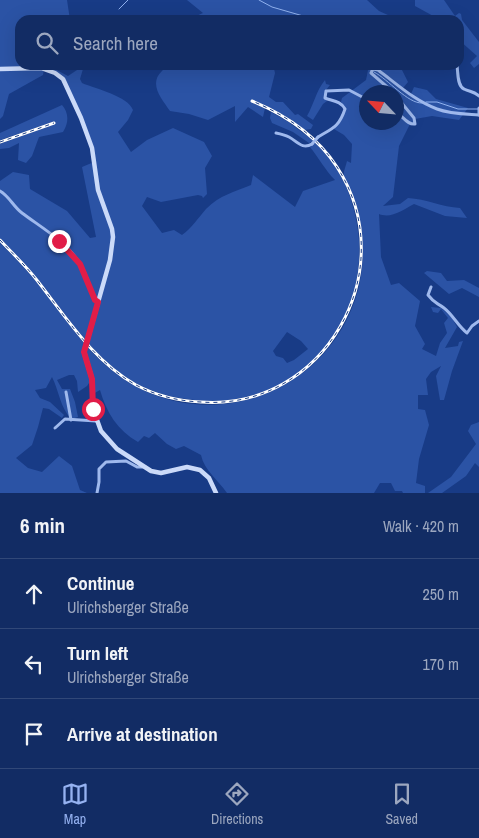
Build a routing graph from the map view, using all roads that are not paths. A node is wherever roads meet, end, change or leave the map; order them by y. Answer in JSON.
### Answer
{"nodes":[{"id":1,"x":0,"y":69,"type":"edge"},
{"id":2,"x":15,"y":69,"type":"edge"},
{"id":3,"x":47,"y":70,"type":"edge"},
{"id":4,"x":458,"y":70,"type":"edge"},
{"id":5,"x":386,"y":85,"type":"edge"},
{"id":6,"x":399,"y":85,"type":"edge"},
{"id":7,"x":404,"y":89,"type":"edge"},
{"id":8,"x":359,"y":94,"type":"edge"},
{"id":9,"x":479,"y":96,"type":"edge"},
{"id":10,"x":404,"y":106,"type":"edge"},
{"id":11,"x":479,"y":111,"type":"edge"},
{"id":12,"x":404,"y":117,"type":"edge"},
{"id":13,"x":276,"y":133,"type":"dead end"},
{"id":14,"x":0,"y":191,"type":"edge"},
{"id":15,"x":431,"y":287,"type":"dead end"},
{"id":16,"x":98,"y":302,"type":"junction"},
{"id":17,"x":479,"y":321,"type":"edge"},
{"id":18,"x":66,"y":392,"type":"dead end"},
{"id":19,"x":71,"y":420,"type":"junction"},
{"id":20,"x":96,"y":421,"type":"junction"},
{"id":21,"x":55,"y":428,"type":"dead end"},
{"id":22,"x":142,"y":466,"type":"junction"},
{"id":23,"x":97,"y":493,"type":"edge"},
{"id":24,"x":216,"y":493,"type":"edge"}],
"edges":[{"from":1,"to":2,"type":"street"},
{"from":3,"to":16,"type":"street"},
{"from":4,"to":9,"type":"street"},
{"from":5,"to":6,"type":"street"},
{"from":7,"to":11,"type":"street"},
{"from":8,"to":13,"type":"street","bridge":true},
{"from":10,"to":12,"type":"street"},
{"from":14,"to":16,"type":"street"},
{"from":15,"to":17,"type":"street"},
{"from":16,"to":20,"type":"street"},
{"from":18,"to":19,"type":"street"},
{"from":19,"to":20,"type":"street"},
{"from":19,"to":21,"type":"street"},
{"from":20,"to":22,"type":"street"},
{"from":22,"to":23,"type":"street"},
{"from":22,"to":24,"type":"street"}]}
